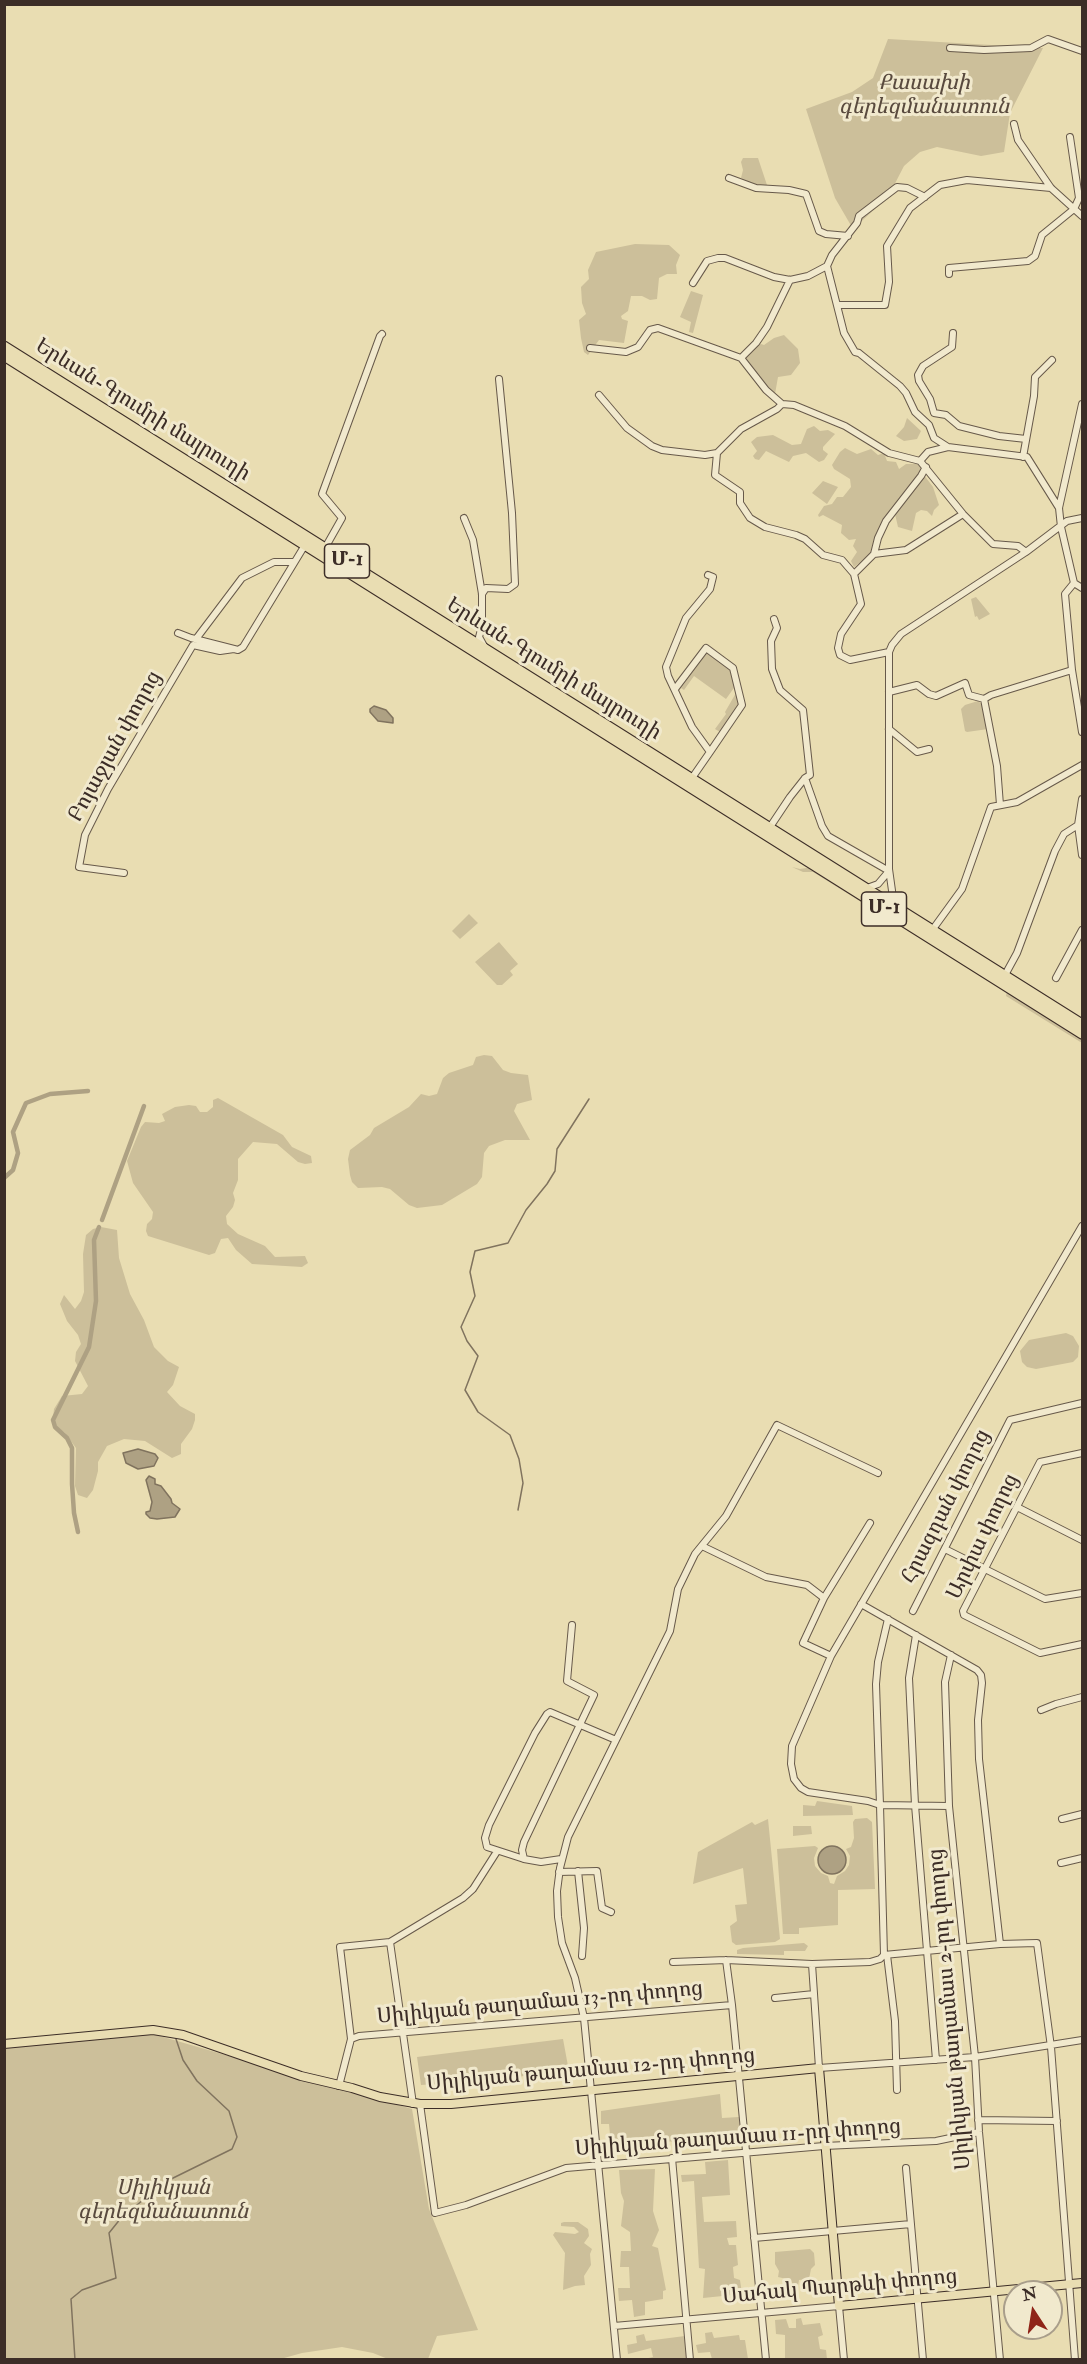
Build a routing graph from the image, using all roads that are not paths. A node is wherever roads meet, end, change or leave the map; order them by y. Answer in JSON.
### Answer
{"nodes":[{"id":1,"x":950,"y":48,"type":"dead end"},
{"id":2,"x":1083,"y":51,"type":"edge"},
{"id":3,"x":1014,"y":124,"type":"dead end"},
{"id":4,"x":1070,"y":137,"type":"dead end"},
{"id":5,"x":729,"y":178,"type":"dead end"},
{"id":6,"x":1051,"y":188,"type":"junction"},
{"id":7,"x":925,"y":197,"type":"junction"},
{"id":8,"x":1074,"y":209,"type":"junction"},
{"id":9,"x":1083,"y":216,"type":"edge"},
{"id":10,"x":848,"y":236,"type":"junction"},
{"id":11,"x":827,"y":266,"type":"junction"},
{"id":12,"x":949,"y":274,"type":"dead end"},
{"id":13,"x":790,"y":280,"type":"junction"},
{"id":14,"x":693,"y":282,"type":"dead end"},
{"id":15,"x":837,"y":305,"type":"junction"},
{"id":16,"x":953,"y":333,"type":"dead end"},
{"id":17,"x":382,"y":334,"type":"dead end"},
{"id":18,"x":4,"y":346,"type":"edge"},
{"id":19,"x":590,"y":348,"type":"dead end"},
{"id":20,"x":4,"y":356,"type":"edge"},
{"id":21,"x":741,"y":358,"type":"junction"},
{"id":22,"x":1052,"y":360,"type":"dead end"},
{"id":23,"x":499,"y":379,"type":"dead end"},
{"id":24,"x":598,"y":395,"type":"dead end"},
{"id":25,"x":782,"y":404,"type":"junction"},
{"id":26,"x":1083,"y":404,"type":"edge"},
{"id":27,"x":1026,"y":439,"type":"junction"},
{"id":28,"x":948,"y":447,"type":"junction"},
{"id":29,"x":717,"y":453,"type":"junction"},
{"id":30,"x":1023,"y":457,"type":"junction"},
{"id":31,"x":920,"y":460,"type":"junction"},
{"id":32,"x":926,"y":467,"type":"junction"},
{"id":33,"x":243,"y":501,"type":"junction"},
{"id":34,"x":1059,"y":508,"type":"junction"},
{"id":35,"x":963,"y":514,"type":"junction"},
{"id":36,"x":464,"y":518,"type":"dead end"},
{"id":37,"x":1083,"y":518,"type":"edge"},
{"id":38,"x":1061,"y":526,"type":"junction"},
{"id":39,"x":305,"y":545,"type":"junction"},
{"id":40,"x":325,"y":548,"type":"junction"},
{"id":41,"x":1026,"y":552,"type":"junction"},
{"id":42,"x":874,"y":554,"type":"junction"},
{"id":43,"x":294,"y":562,"type":"junction"},
{"id":44,"x":708,"y":574,"type":"dead end"},
{"id":45,"x":854,"y":574,"type":"junction"},
{"id":46,"x":1074,"y":583,"type":"junction"},
{"id":47,"x":1083,"y":588,"type":"edge"},
{"id":48,"x":482,"y":594,"type":"junction"},
{"id":49,"x":774,"y":619,"type":"dead end"},
{"id":50,"x":178,"y":633,"type":"dead end"},
{"id":51,"x":196,"y":639,"type":"junction"},
{"id":52,"x":234,"y":649,"type":"junction"},
{"id":53,"x":486,"y":649,"type":"junction"},
{"id":54,"x":889,"y":652,"type":"junction"},
{"id":55,"x":1072,"y":670,"type":"junction"},
{"id":56,"x":1083,"y":681,"type":"edge"},
{"id":57,"x":1075,"y":686,"type":"junction"},
{"id":58,"x":675,"y":689,"type":"junction"},
{"id":59,"x":889,"y":692,"type":"junction"},
{"id":60,"x":984,"y":699,"type":"junction"},
{"id":61,"x":889,"y":729,"type":"junction"},
{"id":62,"x":1083,"y":732,"type":"edge"},
{"id":63,"x":929,"y":749,"type":"dead end"},
{"id":64,"x":710,"y":752,"type":"junction"},
{"id":65,"x":1083,"y":765,"type":"edge"},
{"id":66,"x":805,"y":778,"type":"junction"},
{"id":67,"x":689,"y":780,"type":"junction"},
{"id":68,"x":1083,"y":800,"type":"edge"},
{"id":69,"x":1000,"y":805,"type":"junction"},
{"id":70,"x":1078,"y":825,"type":"junction"},
{"id":71,"x":770,"y":827,"type":"junction"},
{"id":72,"x":1083,"y":855,"type":"edge"},
{"id":73,"x":889,"y":871,"type":"junction"},
{"id":74,"x":124,"y":873,"type":"dead end"},
{"id":75,"x":867,"y":888,"type":"junction"},
{"id":76,"x":894,"y":905,"type":"junction"},
{"id":77,"x":933,"y":930,"type":"junction"},
{"id":78,"x":1083,"y":930,"type":"edge"},
{"id":79,"x":1005,"y":975,"type":"junction"},
{"id":80,"x":1056,"y":978,"type":"dead end"},
{"id":81,"x":1083,"y":1024,"type":"edge"},
{"id":82,"x":1083,"y":1034,"type":"edge"},
{"id":83,"x":1083,"y":1226,"type":"edge"},
{"id":84,"x":1083,"y":1403,"type":"edge"},
{"id":85,"x":1083,"y":1453,"type":"edge"},
{"id":86,"x":878,"y":1473,"type":"dead end"},
{"id":87,"x":1017,"y":1507,"type":"junction"},
{"id":88,"x":870,"y":1523,"type":"dead end"},
{"id":89,"x":1083,"y":1539,"type":"edge"},
{"id":90,"x":702,"y":1546,"type":"junction"},
{"id":91,"x":945,"y":1549,"type":"junction"},
{"id":92,"x":984,"y":1569,"type":"junction"},
{"id":93,"x":1083,"y":1593,"type":"edge"},
{"id":94,"x":824,"y":1598,"type":"junction"},
{"id":95,"x":861,"y":1604,"type":"junction"},
{"id":96,"x":912,"y":1611,"type":"dead end"},
{"id":97,"x":888,"y":1619,"type":"junction"},
{"id":98,"x":572,"y":1625,"type":"dead end"},
{"id":99,"x":916,"y":1635,"type":"junction"},
{"id":100,"x":1083,"y":1644,"type":"edge"},
{"id":101,"x":951,"y":1655,"type":"junction"},
{"id":102,"x":831,"y":1656,"type":"junction"},
{"id":103,"x":1083,"y":1697,"type":"edge"},
{"id":104,"x":1041,"y":1710,"type":"dead end"},
{"id":105,"x":580,"y":1725,"type":"junction"},
{"id":106,"x":616,"y":1740,"type":"junction"},
{"id":107,"x":880,"y":1805,"type":"junction"},
{"id":108,"x":915,"y":1805,"type":"junction"},
{"id":109,"x":949,"y":1806,"type":"junction"},
{"id":110,"x":1083,"y":1814,"type":"edge"},
{"id":111,"x":1062,"y":1818,"type":"dead end"},
{"id":112,"x":496,"y":1853,"type":"dead end"},
{"id":113,"x":1083,"y":1858,"type":"edge"},
{"id":114,"x":524,"y":1859,"type":"junction"},
{"id":115,"x":561,"y":1859,"type":"junction"},
{"id":116,"x":1061,"y":1863,"type":"dead end"},
{"id":117,"x":578,"y":1871,"type":"junction"},
{"id":118,"x":559,"y":1872,"type":"junction"},
{"id":119,"x":611,"y":1912,"type":"dead end"},
{"id":120,"x":390,"y":1942,"type":"junction"},
{"id":121,"x":1000,"y":1944,"type":"junction"},
{"id":122,"x":963,"y":1948,"type":"junction"},
{"id":123,"x":927,"y":1952,"type":"junction"},
{"id":124,"x":886,"y":1955,"type":"junction"},
{"id":125,"x":582,"y":1956,"type":"dead end"},
{"id":126,"x":726,"y":1960,"type":"junction"},
{"id":127,"x":673,"y":1962,"type":"dead end"},
{"id":128,"x":812,"y":1964,"type":"junction"},
{"id":129,"x":814,"y":1994,"type":"junction"},
{"id":130,"x":775,"y":1998,"type":"dead end"},
{"id":131,"x":732,"y":2005,"type":"junction"},
{"id":132,"x":584,"y":2018,"type":"junction"},
{"id":133,"x":402,"y":2032,"type":"junction"},
{"id":134,"x":351,"y":2039,"type":"junction"},
{"id":135,"x":1083,"y":2040,"type":"edge"},
{"id":136,"x":4,"y":2044,"type":"edge"},
{"id":137,"x":1051,"y":2046,"type":"junction"},
{"id":138,"x":975,"y":2057,"type":"junction"},
{"id":139,"x":936,"y":2060,"type":"junction"},
{"id":140,"x":896,"y":2063,"type":"junction"},
{"id":141,"x":819,"y":2068,"type":"junction"},
{"id":142,"x":739,"y":2076,"type":"junction"},
{"id":143,"x":339,"y":2086,"type":"junction"},
{"id":144,"x":590,"y":2090,"type":"junction"},
{"id":145,"x":897,"y":2090,"type":"dead end"},
{"id":146,"x":416,"y":2104,"type":"junction"},
{"id":147,"x":978,"y":2120,"type":"junction"},
{"id":148,"x":1057,"y":2121,"type":"junction"},
{"id":149,"x":979,"y":2132,"type":"junction"},
{"id":150,"x":824,"y":2146,"type":"junction"},
{"id":151,"x":746,"y":2151,"type":"junction"},
{"id":152,"x":672,"y":2158,"type":"junction"},
{"id":153,"x":597,"y":2165,"type":"junction"},
{"id":154,"x":906,"y":2168,"type":"dead end"},
{"id":155,"x":911,"y":2224,"type":"junction"},
{"id":156,"x":833,"y":2232,"type":"junction"},
{"id":157,"x":754,"y":2238,"type":"junction"},
{"id":158,"x":1083,"y":2283,"type":"edge"},
{"id":159,"x":1070,"y":2284,"type":"junction"},
{"id":160,"x":993,"y":2293,"type":"junction"},
{"id":161,"x":918,"y":2299,"type":"junction"},
{"id":162,"x":839,"y":2306,"type":"junction"},
{"id":163,"x":761,"y":2314,"type":"junction"},
{"id":164,"x":686,"y":2320,"type":"junction"},
{"id":165,"x":614,"y":2326,"type":"junction"},
{"id":166,"x":617,"y":2360,"type":"edge"},
{"id":167,"x":690,"y":2360,"type":"edge"},
{"id":168,"x":766,"y":2360,"type":"edge"},
{"id":169,"x":844,"y":2360,"type":"edge"},
{"id":170,"x":923,"y":2360,"type":"edge"},
{"id":171,"x":1000,"y":2360,"type":"edge"},
{"id":172,"x":1076,"y":2360,"type":"edge"}],
"edges":[{"from":1,"to":2,"type":"street"},
{"from":3,"to":6,"type":"street"},
{"from":4,"to":8,"type":"street"},
{"from":5,"to":10,"type":"street"},
{"from":6,"to":7,"type":"street"},
{"from":6,"to":8,"type":"street"},
{"from":7,"to":10,"type":"street"},
{"from":7,"to":15,"type":"street"},
{"from":8,"to":9,"type":"street"},
{"from":8,"to":12,"type":"street"},
{"from":10,"to":11,"type":"street"},
{"from":11,"to":13,"type":"street"},
{"from":11,"to":15,"type":"street"},
{"from":13,"to":14,"type":"street"},
{"from":13,"to":21,"type":"street"},
{"from":15,"to":28,"type":"street"},
{"from":16,"to":27,"type":"street"},
{"from":17,"to":40,"type":"street"},
{"from":18,"to":33,"type":"highway","name":"Երևան-Գյումրի մայրուղի","number":"Մ-1"},
{"from":19,"to":21,"type":"street"},
{"from":20,"to":33,"type":"highway","name":"Երևան-Գյումրի մայրուղի","number":"Մ-1"},
{"from":21,"to":25,"type":"street"},
{"from":22,"to":27,"type":"street"},
{"from":23,"to":48,"type":"street"},
{"from":24,"to":29,"type":"street"},
{"from":25,"to":29,"type":"street"},
{"from":25,"to":31,"type":"street"},
{"from":26,"to":34,"type":"street"},
{"from":27,"to":30,"type":"street"},
{"from":28,"to":30,"type":"street"},
{"from":28,"to":31,"type":"street"},
{"from":29,"to":45,"type":"street"},
{"from":30,"to":34,"type":"street"},
{"from":31,"to":32,"type":"street"},
{"from":32,"to":35,"type":"street"},
{"from":32,"to":42,"type":"street"},
{"from":33,"to":39,"type":"highway","name":"Երևան-Գյումրի մայրուղի","number":"Մ-1"},
{"from":33,"to":40,"type":"highway","name":"Երևան-Գյումրի մայրուղի","number":"Մ-1"},
{"from":34,"to":38,"type":"street"},
{"from":35,"to":41,"type":"street"},
{"from":35,"to":42,"type":"street"},
{"from":36,"to":48,"type":"street"},
{"from":37,"to":38,"type":"street"},
{"from":38,"to":41,"type":"street"},
{"from":38,"to":46,"type":"street"},
{"from":39,"to":43,"type":"street"},
{"from":39,"to":67,"type":"highway","name":"Երևան-Գյումրի մայրուղի","number":"Մ-1"},
{"from":40,"to":53,"type":"highway","name":"Երևան-Գյումրի մայրուղի","number":"Մ-1"},
{"from":41,"to":54,"type":"street"},
{"from":42,"to":45,"type":"street"},
{"from":43,"to":51,"type":"street"},
{"from":43,"to":52,"type":"street"},
{"from":44,"to":58,"type":"street"},
{"from":45,"to":54,"type":"street"},
{"from":46,"to":47,"type":"street"},
{"from":46,"to":55,"type":"street"},
{"from":48,"to":53,"type":"street"},
{"from":49,"to":66,"type":"street"},
{"from":50,"to":51,"type":"street"},
{"from":51,"to":52,"type":"street"},
{"from":52,"to":74,"type":"street","name":"Բոյաջյան փողոց"},
{"from":53,"to":67,"type":"highway","name":"Երևան-Գյումրի մայրուղի","number":"Մ-1"},
{"from":54,"to":59,"type":"street"},
{"from":55,"to":57,"type":"street"},
{"from":55,"to":60,"type":"street"},
{"from":56,"to":57,"type":"street"},
{"from":57,"to":62,"type":"street"},
{"from":58,"to":64,"type":"street"},
{"from":58,"to":64,"type":"street"},
{"from":59,"to":60,"type":"street"},
{"from":59,"to":61,"type":"street"},
{"from":60,"to":69,"type":"street"},
{"from":61,"to":63,"type":"street"},
{"from":61,"to":73,"type":"street"},
{"from":64,"to":67,"type":"street"},
{"from":65,"to":69,"type":"street"},
{"from":66,"to":71,"type":"street"},
{"from":66,"to":73,"type":"street"},
{"from":67,"to":71,"type":"highway","name":"Երևան-Գյումրի մայրուղի","number":"Մ-1"},
{"from":67,"to":82,"type":"highway","name":"Երևան-Գյումրի մայրուղի","number":"Մ-1"},
{"from":68,"to":70,"type":"street"},
{"from":69,"to":77,"type":"street"},
{"from":70,"to":72,"type":"street"},
{"from":70,"to":79,"type":"street"},
{"from":71,"to":75,"type":"highway","name":"Երևան-Գյումրի մայրուղի","number":"Մ-1"},
{"from":73,"to":75,"type":"street"},
{"from":73,"to":76,"type":"street"},
{"from":75,"to":76,"type":"highway","name":"Երևան-Գյումրի մայրուղի","number":"Մ-1"},
{"from":76,"to":77,"type":"highway","name":"Երևան-Գյումրի մայրուղի","number":"Մ-1"},
{"from":77,"to":79,"type":"highway","name":"Երևան-Գյումրի մայրուղի","number":"Մ-1"},
{"from":78,"to":80,"type":"street"},
{"from":79,"to":81,"type":"highway","name":"Երևան-Գյումրի մայրուղի","number":"Մ-1"},
{"from":83,"to":95,"type":"street"},
{"from":84,"to":91,"type":"street","name":"Հրազդան փողոց"},
{"from":85,"to":87,"type":"street","name":"Արփա փողոց"},
{"from":86,"to":90,"type":"street"},
{"from":87,"to":89,"type":"street"},
{"from":87,"to":92,"type":"street","name":"Արփա փողոց"},
{"from":88,"to":94,"type":"street"},
{"from":90,"to":94,"type":"street"},
{"from":90,"to":106,"type":"street"},
{"from":91,"to":92,"type":"street"},
{"from":91,"to":96,"type":"street","name":"Հրազդան փողոց"},
{"from":92,"to":93,"type":"street"},
{"from":92,"to":100,"type":"street","name":"Արփա փողոց"},
{"from":94,"to":102,"type":"street"},
{"from":95,"to":97,"type":"street"},
{"from":95,"to":102,"type":"street"},
{"from":97,"to":99,"type":"street"},
{"from":97,"to":107,"type":"street"},
{"from":98,"to":105,"type":"street"},
{"from":99,"to":101,"type":"street"},
{"from":99,"to":108,"type":"street"},
{"from":101,"to":109,"type":"street","name":"Սիլիկյան թաղամաս 2-րդ փողոց"},
{"from":101,"to":121,"type":"street"},
{"from":102,"to":107,"type":"street"},
{"from":103,"to":104,"type":"street"},
{"from":105,"to":106,"type":"street"},
{"from":105,"to":114,"type":"street"},
{"from":105,"to":114,"type":"street"},
{"from":106,"to":115,"type":"street"},
{"from":107,"to":108,"type":"street"},
{"from":107,"to":124,"type":"street"},
{"from":108,"to":109,"type":"street"},
{"from":108,"to":123,"type":"street"},
{"from":109,"to":122,"type":"street","name":"Սիլիկյան թաղամաս 2-րդ փողոց"},
{"from":110,"to":111,"type":"street"},
{"from":112,"to":120,"type":"street"},
{"from":113,"to":116,"type":"street"},
{"from":114,"to":115,"type":"street"},
{"from":115,"to":118,"type":"street"},
{"from":117,"to":118,"type":"street"},
{"from":117,"to":119,"type":"street"},
{"from":117,"to":125,"type":"street"},
{"from":118,"to":132,"type":"street"},
{"from":120,"to":133,"type":"street"},
{"from":120,"to":134,"type":"street"},
{"from":121,"to":122,"type":"street"},
{"from":121,"to":137,"type":"street"},
{"from":122,"to":123,"type":"street"},
{"from":122,"to":138,"type":"street","name":"Սիլիկյան թաղամաս 2-րդ փողոց"},
{"from":123,"to":124,"type":"street"},
{"from":123,"to":139,"type":"street"},
{"from":124,"to":128,"type":"street"},
{"from":124,"to":140,"type":"street"},
{"from":126,"to":127,"type":"street"},
{"from":126,"to":128,"type":"street"},
{"from":126,"to":131,"type":"street"},
{"from":128,"to":129,"type":"street"},
{"from":129,"to":130,"type":"street"},
{"from":129,"to":141,"type":"street"},
{"from":131,"to":132,"type":"street","name":"Սիլիկյան թաղամաս 13-րդ փողոց"},
{"from":131,"to":142,"type":"street"},
{"from":132,"to":133,"type":"street","name":"Սիլիկյան թաղամաս 13-րդ փողոց"},
{"from":132,"to":144,"type":"street"},
{"from":133,"to":134,"type":"street","name":"Սիլիկյան թաղամաս 13-րդ փողոց"},
{"from":133,"to":146,"type":"street"},
{"from":134,"to":143,"type":"street"},
{"from":135,"to":137,"type":"street","name":"Սիլիկյան թաղամաս 12-րդ փողոց"},
{"from":136,"to":143,"type":"main road","name":"Սիլիկյան թաղամաս 12-րդ փողոց"},
{"from":137,"to":138,"type":"street","name":"Սիլիկյան թաղամաս 12-րդ փողոց"},
{"from":137,"to":148,"type":"street"},
{"from":138,"to":139,"type":"street","name":"Սիլիկյան թաղամաս 12-րդ փողոց"},
{"from":138,"to":147,"type":"street","name":"Սիլիկյան թաղամաս 2-րդ փողոց"},
{"from":139,"to":140,"type":"street","name":"Սիլիկյան թաղամաս 12-րդ փողոց"},
{"from":140,"to":141,"type":"street","name":"Սիլիկյան թաղամաս 12-րդ փողոց"},
{"from":140,"to":145,"type":"street"},
{"from":141,"to":142,"type":"main road","name":"Սիլիկյան թաղամաս 12-րդ փողոց"},
{"from":141,"to":150,"type":"main road"},
{"from":142,"to":144,"type":"main road","name":"Սիլիկյան թաղամաս 12-րդ փողոց"},
{"from":142,"to":151,"type":"street"},
{"from":143,"to":146,"type":"main road","name":"Սիլիկյան թաղամաս 12-րդ փողոց"},
{"from":144,"to":146,"type":"main road","name":"Սիլիկյան թաղամաս 12-րդ փողոց"},
{"from":144,"to":153,"type":"street"},
{"from":146,"to":153,"type":"street","name":"Սիլիկյան թաղամաս 11-րդ փողոց"},
{"from":147,"to":148,"type":"street"},
{"from":147,"to":149,"type":"street","name":"Սիլիկյան թաղամաս 2-րդ փողոց"},
{"from":148,"to":159,"type":"street"},
{"from":149,"to":150,"type":"street","name":"Սիլիկյան թաղամաս 11-րդ փողոց"},
{"from":149,"to":160,"type":"street","name":"Սիլիկյան թաղամաս 2-րդ փողոց"},
{"from":150,"to":151,"type":"street","name":"Սիլիկյան թաղամաս 11-րդ փողոց"},
{"from":150,"to":156,"type":"main road"},
{"from":151,"to":152,"type":"street","name":"Սիլիկյան թաղամաս 11-րդ փողոց"},
{"from":151,"to":157,"type":"street"},
{"from":152,"to":153,"type":"street","name":"Սիլիկյան թաղամաս 11-րդ փողոց"},
{"from":152,"to":164,"type":"street"},
{"from":153,"to":165,"type":"street"},
{"from":154,"to":155,"type":"street"},
{"from":155,"to":156,"type":"street"},
{"from":155,"to":161,"type":"street"},
{"from":156,"to":157,"type":"street"},
{"from":156,"to":162,"type":"main road"},
{"from":157,"to":163,"type":"street"},
{"from":158,"to":159,"type":"main road","name":"Սահակ Պարթևի փողոց"},
{"from":159,"to":160,"type":"main road","name":"Սահակ Պարթևի փողոց"},
{"from":159,"to":172,"type":"street"},
{"from":160,"to":161,"type":"main road","name":"Սահակ Պարթևի փողոց"},
{"from":160,"to":171,"type":"street","name":"Սիլիկյան թաղամաս 2-րդ փողոց"},
{"from":161,"to":162,"type":"main road","name":"Սահակ Պարթևի փողոց"},
{"from":161,"to":170,"type":"street"},
{"from":162,"to":163,"type":"street","name":"Սահակ Պարթևի փողոց"},
{"from":162,"to":169,"type":"street"},
{"from":163,"to":164,"type":"street","name":"Սահակ Պարթևի փողոց"},
{"from":163,"to":168,"type":"street"},
{"from":164,"to":165,"type":"street","name":"Սահակ Պարթևի փողոց"},
{"from":164,"to":167,"type":"street"},
{"from":165,"to":166,"type":"street"}]}
